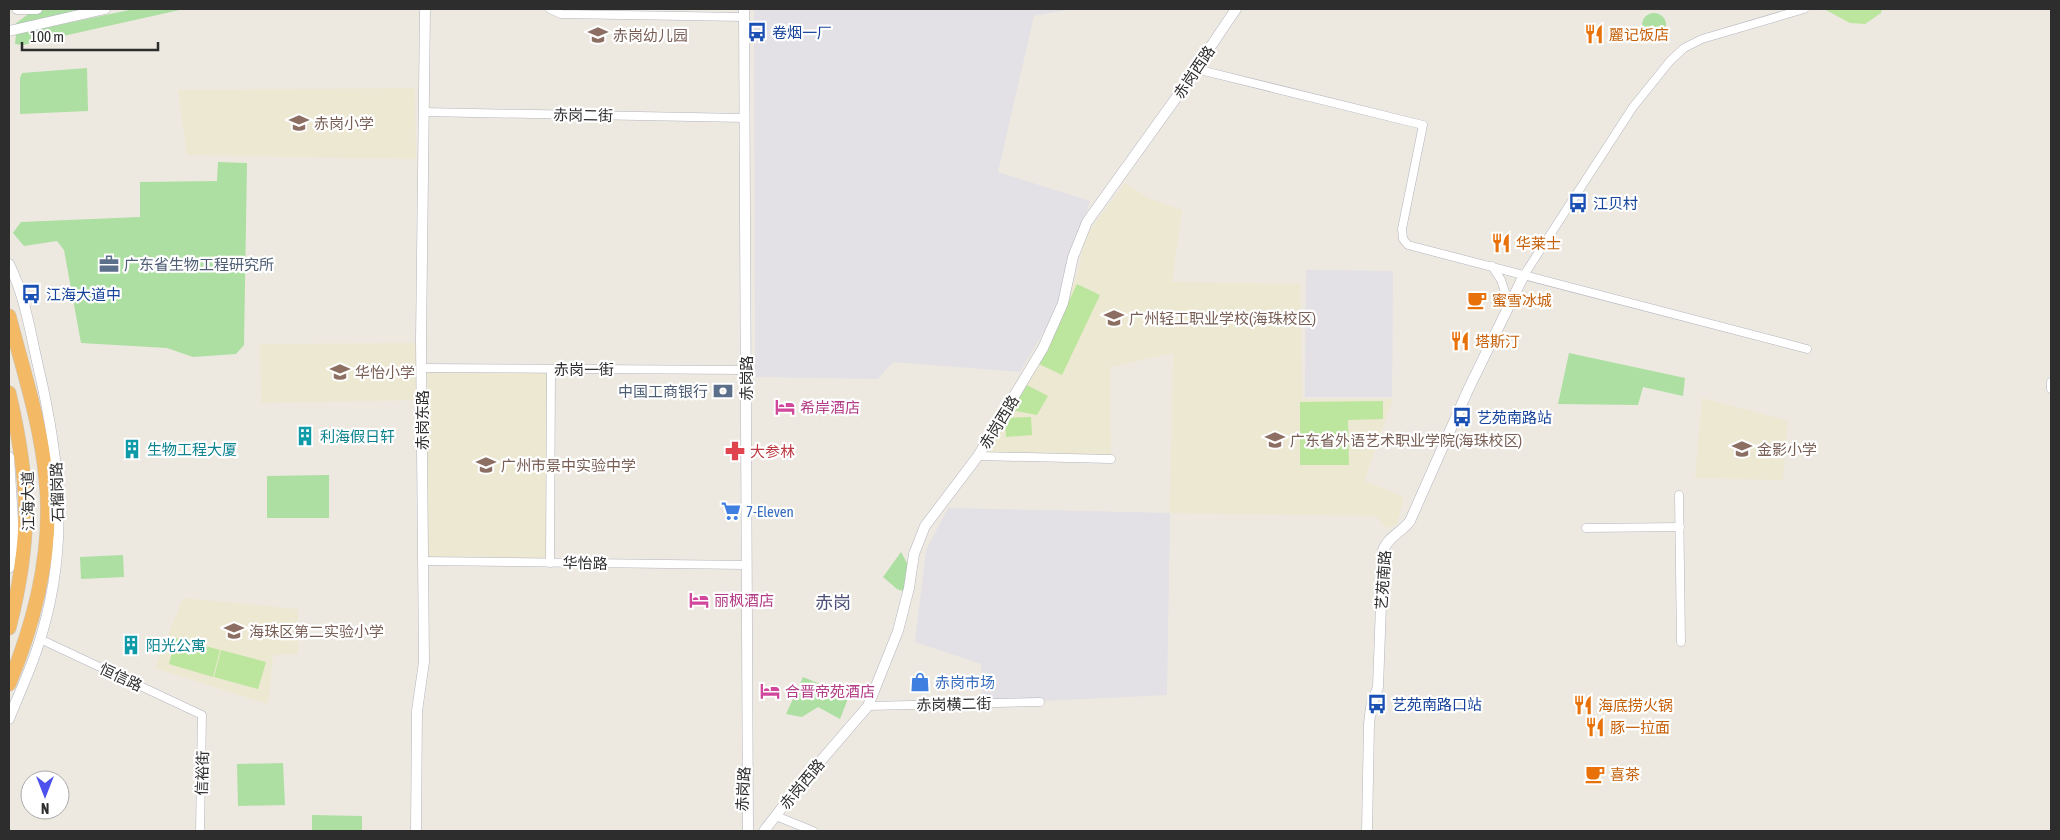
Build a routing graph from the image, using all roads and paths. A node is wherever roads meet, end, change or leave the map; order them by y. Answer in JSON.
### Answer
{"nodes":[{"id":1,"x":17,"y":9,"type":"edge"},
{"id":2,"x":37,"y":9,"type":"edge"},
{"id":3,"x":105,"y":9,"type":"edge"},
{"id":4,"x":424,"y":9,"type":"edge"},
{"id":5,"x":550,"y":9,"type":"edge"},
{"id":6,"x":1236,"y":9,"type":"edge"},
{"id":7,"x":1804,"y":9,"type":"edge"},
{"id":8,"x":744,"y":13,"type":"edge"},
{"id":9,"x":9,"y":31,"type":"edge"},
{"id":10,"x":1196,"y":69,"type":"junction"},
{"id":11,"x":422,"y":112,"type":"junction"},
{"id":12,"x":744,"y":118,"type":"junction"},
{"id":13,"x":9,"y":264,"type":"edge"},
{"id":14,"x":1492,"y":266,"type":"junction"},
{"id":15,"x":1524,"y":275,"type":"junction"},
{"id":16,"x":1509,"y":304,"type":"junction"},
{"id":17,"x":9,"y":316,"type":"edge"},
{"id":18,"x":1807,"y":349,"type":"dead end"},
{"id":19,"x":422,"y":368,"type":"junction"},
{"id":20,"x":551,"y":369,"type":"junction"},
{"id":21,"x":746,"y":370,"type":"junction"},
{"id":22,"x":2051,"y":382,"type":"edge"},
{"id":23,"x":2051,"y":390,"type":"edge"},
{"id":24,"x":9,"y":393,"type":"edge"},
{"id":25,"x":978,"y":456,"type":"junction"},
{"id":26,"x":9,"y":457,"type":"edge"},
{"id":27,"x":1111,"y":459,"type":"dead end"},
{"id":28,"x":1679,"y":495,"type":"dead end"},
{"id":29,"x":1680,"y":527,"type":"junction"},
{"id":30,"x":1586,"y":528,"type":"dead end"},
{"id":31,"x":423,"y":561,"type":"junction"},
{"id":32,"x":550,"y":563,"type":"junction"},
{"id":33,"x":746,"y":565,"type":"junction"},
{"id":34,"x":9,"y":568,"type":"edge"},
{"id":35,"x":9,"y":628,"type":"edge"},
{"id":36,"x":40,"y":639,"type":"junction"},
{"id":37,"x":1681,"y":642,"type":"dead end"},
{"id":38,"x":9,"y":684,"type":"edge"},
{"id":39,"x":14,"y":696,"type":"edge"},
{"id":40,"x":1040,"y":702,"type":"dead end"},
{"id":41,"x":868,"y":706,"type":"junction"},
{"id":42,"x":202,"y":715,"type":"joint"},
{"id":43,"x":9,"y":719,"type":"edge"},
{"id":44,"x":747,"y":747,"type":"junction"},
{"id":45,"x":776,"y":816,"type":"junction"},
{"id":46,"x":200,"y":831,"type":"edge"},
{"id":47,"x":416,"y":831,"type":"edge"},
{"id":48,"x":742,"y":831,"type":"edge"},
{"id":49,"x":748,"y":831,"type":"edge"},
{"id":50,"x":764,"y":831,"type":"edge"},
{"id":51,"x":813,"y":831,"type":"edge"},
{"id":52,"x":1367,"y":831,"type":"edge"}],
"edges":[{"from":1,"to":2,"type":"street"},
{"from":3,"to":9,"type":"street"},
{"from":4,"to":11,"type":"street","name":"赤岗东路"},
{"from":5,"to":8,"type":"street"},
{"from":6,"to":10,"type":"street","name":"赤岗西路"},
{"from":7,"to":15,"type":"street"},
{"from":8,"to":12,"type":"street","name":"赤岗路"},
{"from":10,"to":14,"type":"street"},
{"from":10,"to":25,"type":"street","name":"赤岗西路"},
{"from":11,"to":12,"type":"street","name":"赤岗二街"},
{"from":11,"to":19,"type":"street","name":"赤岗东路"},
{"from":12,"to":21,"type":"street","name":"赤岗路"},
{"from":13,"to":36,"type":"street","name":"石榴岗路"},
{"from":14,"to":15,"type":"street"},
{"from":14,"to":16,"type":"street"},
{"from":15,"to":16,"type":"street","name":"艺苑南路"},
{"from":15,"to":18,"type":"street"},
{"from":16,"to":52,"type":"street","name":"艺苑南路"},
{"from":17,"to":38,"type":"highway","name":"江海大道"},
{"from":19,"to":20,"type":"street","name":"赤岗一街"},
{"from":19,"to":31,"type":"street","name":"赤岗东路"},
{"from":20,"to":21,"type":"street","name":"赤岗一街"},
{"from":20,"to":32,"type":"street"},
{"from":21,"to":33,"type":"street","name":"赤岗路"},
{"from":22,"to":23,"type":"street"},
{"from":24,"to":35,"type":"highway","name":"江海大道"},
{"from":25,"to":27,"type":"street"},
{"from":25,"to":41,"type":"street","name":"赤岗西路"},
{"from":26,"to":34,"type":"street"},
{"from":28,"to":29,"type":"street"},
{"from":29,"to":30,"type":"street"},
{"from":29,"to":37,"type":"street"},
{"from":31,"to":32,"type":"street","name":"华怡路"},
{"from":31,"to":47,"type":"street","name":"赤岗东路"},
{"from":32,"to":33,"type":"street","name":"华怡路"},
{"from":33,"to":44,"type":"street","name":"赤岗路"},
{"from":36,"to":39,"type":"street","name":"石榴岗路"},
{"from":36,"to":42,"type":"street","name":"恒信路"},
{"from":39,"to":43,"type":"street","name":"石榴岗路"},
{"from":40,"to":41,"type":"street","name":"赤岗横二街"},
{"from":41,"to":45,"type":"street","name":"赤岗西路"},
{"from":42,"to":46,"type":"street","name":"信裕街"},
{"from":44,"to":48,"type":"street","name":"赤岗路"},
{"from":44,"to":49,"type":"street","name":"赤岗路"},
{"from":45,"to":50,"type":"street","name":"赤岗西路"},
{"from":45,"to":51,"type":"street"}]}
